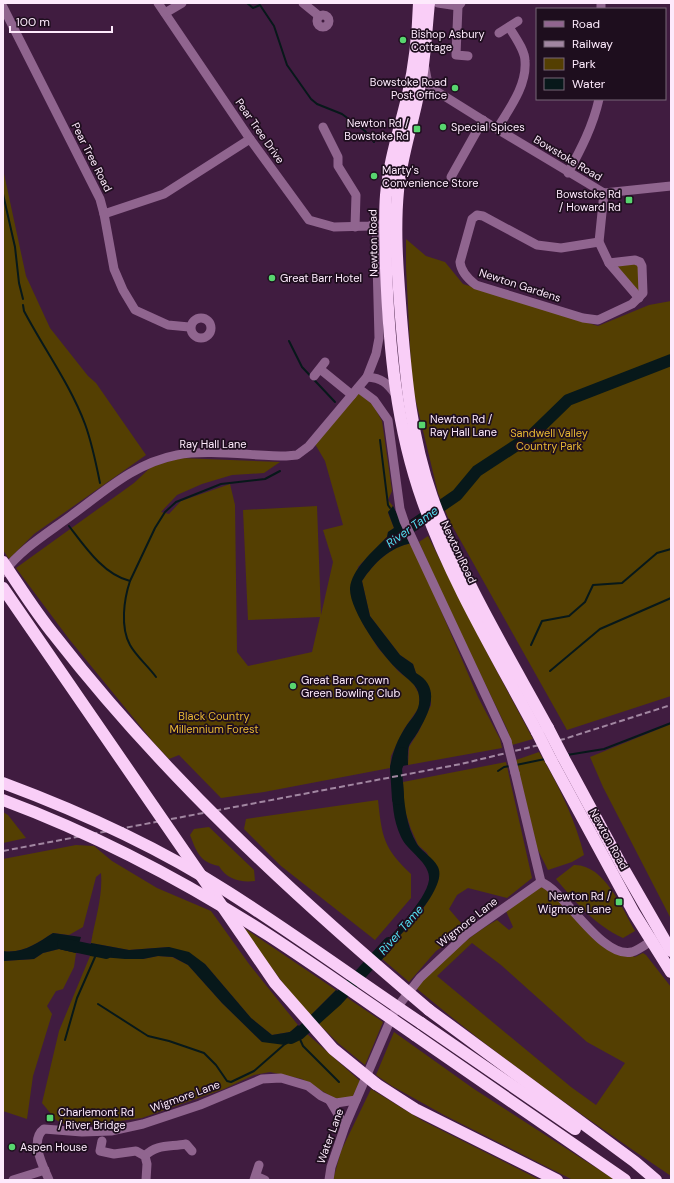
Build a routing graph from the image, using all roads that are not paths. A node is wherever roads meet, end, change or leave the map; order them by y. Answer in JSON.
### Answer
{"nodes":[{"id":1,"x":158,"y":3,"type":"edge"},
{"id":2,"x":182,"y":3,"type":"edge"},
{"id":3,"x":304,"y":3,"type":"edge"},
{"id":4,"x":419,"y":3,"type":"edge"},
{"id":5,"x":429,"y":3,"type":"edge"},
{"id":6,"x":438,"y":3,"type":"edge"},
{"id":7,"x":460,"y":4,"type":"edge"},
{"id":8,"x":3,"y":7,"type":"edge"},
{"id":9,"x":165,"y":13,"type":"junction"},
{"id":10,"x":319,"y":16,"type":"dead end"},
{"id":11,"x":518,"y":21,"type":"dead end"},
{"id":12,"x":509,"y":27,"type":"junction"},
{"id":13,"x":499,"y":33,"type":"dead end"},
{"id":14,"x":468,"y":56,"type":"dead end"},
{"id":15,"x":424,"y":61,"type":"junction"},
{"id":16,"x":599,"y":100,"type":"edge"},
{"id":17,"x":484,"y":120,"type":"junction"},
{"id":18,"x":322,"y":127,"type":"dead end"},
{"id":19,"x":497,"y":129,"type":"junction"},
{"id":20,"x":250,"y":139,"type":"junction"},
{"id":21,"x":568,"y":173,"type":"junction"},
{"id":22,"x":451,"y":177,"type":"dead end"},
{"id":23,"x":671,"y":186,"type":"edge"},
{"id":24,"x":604,"y":193,"type":"junction"},
{"id":25,"x":104,"y":214,"type":"junction"},
{"id":26,"x":384,"y":226,"type":"junction"},
{"id":27,"x":355,"y":227,"type":"junction"},
{"id":28,"x":598,"y":242,"type":"junction"},
{"id":29,"x":609,"y":263,"type":"junction"},
{"id":30,"x":639,"y":298,"type":"junction"},
{"id":31,"x":189,"y":327,"type":"dead end"},
{"id":32,"x":320,"y":369,"type":"dead end"},
{"id":33,"x":367,"y":377,"type":"junction"},
{"id":34,"x":355,"y":391,"type":"junction"},
{"id":35,"x":396,"y":395,"type":"junction"},
{"id":36,"x":398,"y":408,"type":"junction"},
{"id":37,"x":384,"y":412,"type":"junction"},
{"id":38,"x":427,"y":499,"type":"junction"},
{"id":39,"x":3,"y":562,"type":"edge"},
{"id":40,"x":3,"y":573,"type":"edge"},
{"id":41,"x":3,"y":588,"type":"edge"},
{"id":42,"x":3,"y":783,"type":"edge"},
{"id":43,"x":3,"y":800,"type":"edge"},
{"id":44,"x":541,"y":882,"type":"junction"},
{"id":45,"x":656,"y":937,"type":"junction"},
{"id":46,"x":671,"y":951,"type":"edge"},
{"id":47,"x":671,"y":972,"type":"edge"},
{"id":48,"x":356,"y":1100,"type":"junction"},
{"id":49,"x":330,"y":1101,"type":"junction"},
{"id":50,"x":345,"y":1126,"type":"junction"},
{"id":51,"x":102,"y":1141,"type":"dead end"},
{"id":52,"x":189,"y":1144,"type":"dead end"},
{"id":53,"x":90,"y":1150,"type":"dead end"},
{"id":54,"x":100,"y":1152,"type":"junction"},
{"id":55,"x":145,"y":1156,"type":"junction"},
{"id":56,"x":260,"y":1165,"type":"dead end"},
{"id":57,"x":45,"y":1170,"type":"junction"},
{"id":58,"x":255,"y":1178,"type":"edge"},
{"id":59,"x":13,"y":1180,"type":"edge"},
{"id":60,"x":49,"y":1180,"type":"edge"},
{"id":61,"x":146,"y":1180,"type":"edge"},
{"id":62,"x":265,"y":1180,"type":"edge"},
{"id":63,"x":329,"y":1180,"type":"edge"},
{"id":64,"x":557,"y":1180,"type":"edge"},
{"id":65,"x":625,"y":1180,"type":"edge"},
{"id":66,"x":652,"y":1180,"type":"edge"},
{"id":67,"x":656,"y":1180,"type":"edge"}],
"edges":[{"from":1,"to":9,"type":"street","name":"Pear Tree Drive"},
{"from":2,"to":9,"type":"street"},
{"from":3,"to":10,"type":"street"},
{"from":4,"to":26,"type":"highway","name":"Newton Road"},
{"from":5,"to":15,"type":"highway","name":"Newton Road"},
{"from":6,"to":7,"type":"street"},
{"from":7,"to":14,"type":"street"},
{"from":8,"to":25,"type":"street","name":"Pear Tree Road"},
{"from":9,"to":20,"type":"street","name":"Pear Tree Drive"},
{"from":11,"to":12,"type":"street"},
{"from":12,"to":13,"type":"street"},
{"from":12,"to":19,"type":"street"},
{"from":15,"to":17,"type":"street","name":"Bowstoke Road"},
{"from":15,"to":26,"type":"highway","name":"Newton Road"},
{"from":16,"to":21,"type":"street"},
{"from":17,"to":19,"type":"street","name":"Bowstoke Road"},
{"from":17,"to":22,"type":"street"},
{"from":18,"to":27,"type":"street"},
{"from":19,"to":21,"type":"street","name":"Bowstoke Road"},
{"from":20,"to":25,"type":"street"},
{"from":20,"to":27,"type":"street","name":"Pear Tree Drive"},
{"from":21,"to":24,"type":"street","name":"Bowstoke Road"},
{"from":23,"to":24,"type":"street","name":"Bowstoke Road"},
{"from":24,"to":28,"type":"street"},
{"from":25,"to":31,"type":"street","name":"Pear Tree Road"},
{"from":26,"to":27,"type":"street","name":"Pear Tree Drive"},
{"from":26,"to":33,"type":"street","name":"Newton Road"},
{"from":26,"to":35,"type":"highway","name":"Newton Road"},
{"from":26,"to":38,"type":"highway","name":"Newton Road"},
{"from":28,"to":29,"type":"street"},
{"from":28,"to":30,"type":"street","name":"Newton Gardens"},
{"from":29,"to":30,"type":"street"},
{"from":29,"to":30,"type":"street"},
{"from":32,"to":34,"type":"street"},
{"from":33,"to":34,"type":"street","name":"Ray Hall Lane"},
{"from":33,"to":35,"type":"street"},
{"from":34,"to":37,"type":"street"},
{"from":34,"to":40,"type":"street","name":"Ray Hall Lane"},
{"from":35,"to":36,"type":"highway","name":"Newton Road"},
{"from":36,"to":37,"type":"street"},
{"from":36,"to":38,"type":"highway","name":"Newton Road"},
{"from":37,"to":44,"type":"street","bridge":true},
{"from":38,"to":45,"type":"highway","name":"Newton Road","bridge":true},
{"from":39,"to":67,"type":"highway","bridge":true},
{"from":41,"to":64,"type":"highway","bridge":true},
{"from":42,"to":66,"type":"highway","bridge":true},
{"from":43,"to":65,"type":"highway","bridge":true},
{"from":44,"to":45,"type":"street"},
{"from":44,"to":48,"type":"street","name":"Wigmore Lane"},
{"from":45,"to":46,"type":"highway","name":"Newton Road"},
{"from":45,"to":47,"type":"highway","name":"Newton Road"},
{"from":48,"to":49,"type":"street"},
{"from":48,"to":50,"type":"street","name":"Water Lane"},
{"from":49,"to":50,"type":"street","name":"Wigmore Lane"},
{"from":49,"to":57,"type":"street","name":"Wigmore Lane"},
{"from":50,"to":63,"type":"street","name":"Water Lane"},
{"from":51,"to":54,"type":"street"},
{"from":52,"to":55,"type":"street"},
{"from":53,"to":54,"type":"street"},
{"from":54,"to":55,"type":"street"},
{"from":55,"to":61,"type":"street"},
{"from":56,"to":58,"type":"street"},
{"from":57,"to":59,"type":"street"},
{"from":57,"to":60,"type":"street"},
{"from":58,"to":62,"type":"street"}]}
